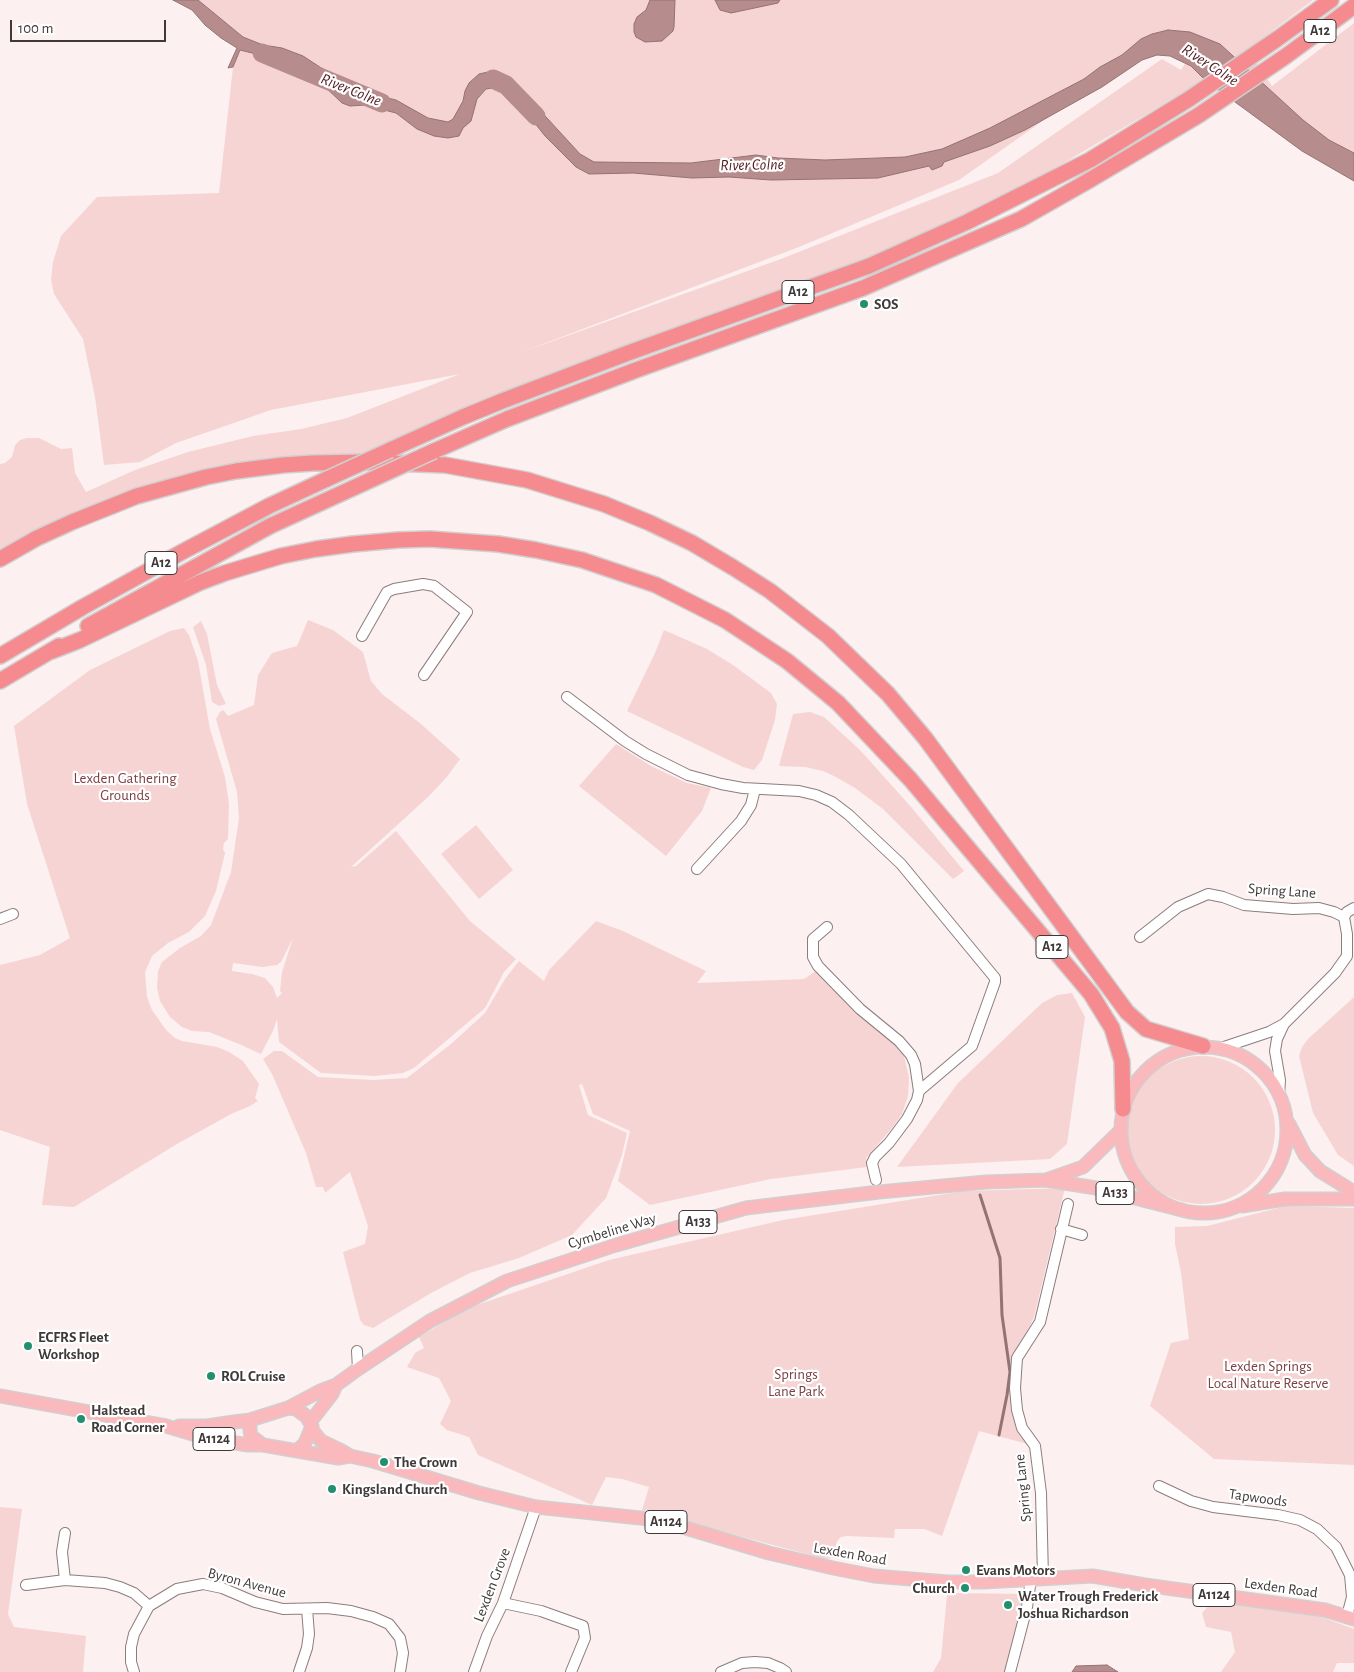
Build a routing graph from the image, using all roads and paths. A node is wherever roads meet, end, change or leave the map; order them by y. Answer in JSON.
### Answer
{"nodes":[{"id":1,"x":1331,"y":0,"type":"edge"},
{"id":2,"x":1354,"y":6,"type":"edge"},
{"id":3,"x":0,"y":559,"type":"edge"},
{"id":4,"x":362,"y":636,"type":"dead end"},
{"id":5,"x":52,"y":651,"type":"junction"},
{"id":6,"x":0,"y":656,"type":"edge"},
{"id":7,"x":424,"y":674,"type":"dead end"},
{"id":8,"x":0,"y":681,"type":"edge"},
{"id":9,"x":567,"y":697,"type":"dead end"},
{"id":10,"x":755,"y":789,"type":"junction"},
{"id":11,"x":697,"y":869,"type":"dead end"},
{"id":12,"x":1354,"y":908,"type":"edge"},
{"id":13,"x":13,"y":914,"type":"dead end"},
{"id":14,"x":1344,"y":917,"type":"junction"},
{"id":15,"x":0,"y":919,"type":"edge"},
{"id":16,"x":827,"y":927,"type":"dead end"},
{"id":17,"x":1140,"y":937,"type":"dead end"},
{"id":18,"x":1284,"y":1024,"type":"junction"},
{"id":19,"x":1203,"y":1046,"type":"junction"},
{"id":20,"x":1221,"y":1048,"type":"junction"},
{"id":21,"x":919,"y":1091,"type":"junction"},
{"id":22,"x":1279,"y":1096,"type":"junction"},
{"id":23,"x":1123,"y":1108,"type":"junction"},
{"id":24,"x":1287,"y":1120,"type":"junction"},
{"id":25,"x":1121,"y":1130,"type":"junction"},
{"id":26,"x":876,"y":1180,"type":"dead end"},
{"id":27,"x":1046,"y":1180,"type":"junction"},
{"id":28,"x":1354,"y":1192,"type":"edge"},
{"id":29,"x":1354,"y":1199,"type":"edge"},
{"id":30,"x":1068,"y":1204,"type":"dead end"},
{"id":31,"x":1232,"y":1208,"type":"junction"},
{"id":32,"x":1182,"y":1210,"type":"junction"},
{"id":33,"x":1062,"y":1229,"type":"junction"},
{"id":34,"x":1082,"y":1235,"type":"dead end"},
{"id":35,"x":357,"y":1351,"type":"dead end"},
{"id":36,"x":358,"y":1368,"type":"junction"},
{"id":37,"x":336,"y":1385,"type":"junction"},
{"id":38,"x":0,"y":1396,"type":"edge"},
{"id":39,"x":288,"y":1408,"type":"junction"},
{"id":40,"x":250,"y":1420,"type":"junction"},
{"id":41,"x":166,"y":1426,"type":"junction"},
{"id":42,"x":311,"y":1426,"type":"junction"},
{"id":43,"x":263,"y":1445,"type":"junction"},
{"id":44,"x":298,"y":1450,"type":"junction"},
{"id":45,"x":350,"y":1456,"type":"junction"},
{"id":46,"x":1158,"y":1486,"type":"dead end"},
{"id":47,"x":536,"y":1508,"type":"junction"},
{"id":48,"x":65,"y":1533,"type":"dead end"},
{"id":49,"x":1037,"y":1579,"type":"junction"},
{"id":50,"x":65,"y":1580,"type":"junction"},
{"id":51,"x":26,"y":1585,"type":"dead end"},
{"id":52,"x":503,"y":1603,"type":"junction"},
{"id":53,"x":149,"y":1606,"type":"junction"},
{"id":54,"x":307,"y":1609,"type":"junction"},
{"id":55,"x":1351,"y":1617,"type":"edge"},
{"id":56,"x":134,"y":1672,"type":"edge"},
{"id":57,"x":299,"y":1672,"type":"edge"},
{"id":58,"x":400,"y":1672,"type":"edge"},
{"id":59,"x":474,"y":1672,"type":"edge"},
{"id":60,"x":571,"y":1672,"type":"edge"},
{"id":61,"x":720,"y":1672,"type":"edge"},
{"id":62,"x":786,"y":1672,"type":"edge"},
{"id":63,"x":1010,"y":1672,"type":"edge"}],
"edges":[{"from":1,"to":6,"type":"highway","number":"A12","bridge":true},
{"from":2,"to":5,"type":"highway","number":"A12","bridge":true},
{"from":3,"to":19,"type":"highway","number":"A12"},
{"from":4,"to":7,"type":"street"},
{"from":5,"to":8,"type":"highway","number":"A12"},
{"from":5,"to":23,"type":"highway","number":"A12"},
{"from":9,"to":10,"type":"street"},
{"from":10,"to":11,"type":"street"},
{"from":10,"to":21,"type":"street"},
{"from":12,"to":14,"type":"street"},
{"from":13,"to":15,"type":"street"},
{"from":14,"to":17,"type":"street","name":"Spring Lane"},
{"from":14,"to":18,"type":"street"},
{"from":16,"to":21,"type":"street"},
{"from":18,"to":20,"type":"street"},
{"from":18,"to":22,"type":"street"},
{"from":19,"to":20,"type":"main road"},
{"from":19,"to":23,"type":"main road"},
{"from":20,"to":22,"type":"main road"},
{"from":21,"to":26,"type":"street"},
{"from":22,"to":24,"type":"main road"},
{"from":23,"to":25,"type":"main road"},
{"from":24,"to":28,"type":"main road"},
{"from":24,"to":31,"type":"main road"},
{"from":25,"to":27,"type":"main road","name":"Cymbeline Way","number":"A133"},
{"from":25,"to":32,"type":"main road"},
{"from":27,"to":32,"type":"main road","name":"Cymbeline Way","number":"A133"},
{"from":27,"to":36,"type":"main road","name":"Cymbeline Way","number":"A133"},
{"from":29,"to":31,"type":"main road"},
{"from":30,"to":33,"type":"street","name":"Spring Lane"},
{"from":31,"to":32,"type":"main road"},
{"from":33,"to":34,"type":"street"},
{"from":33,"to":49,"type":"street","name":"Spring Lane"},
{"from":35,"to":36,"type":"street"},
{"from":36,"to":37,"type":"main road","name":"Cymbeline Way","number":"A133"},
{"from":37,"to":39,"type":"main road","name":"Cymbeline Way","number":"A133"},
{"from":37,"to":42,"type":"main road","name":"Cymbeline Way","number":"A133"},
{"from":38,"to":41,"type":"main road","number":"A1124"},
{"from":39,"to":40,"type":"main road","name":"Cymbeline Way"},
{"from":39,"to":42,"type":"main road","name":"Lexden Road"},
{"from":40,"to":41,"type":"main road","number":"A1124"},
{"from":40,"to":43,"type":"main road"},
{"from":41,"to":43,"type":"main road","number":"A1124"},
{"from":42,"to":44,"type":"main road","name":"Cymbeline Way"},
{"from":42,"to":45,"type":"main road","name":"Lexden Road","number":"A1124"},
{"from":43,"to":44,"type":"main road","name":"Lexden Road"},
{"from":44,"to":45,"type":"main road","name":"Lexden Road","number":"A1124"},
{"from":45,"to":47,"type":"main road","name":"Lexden Road","number":"A1124"},
{"from":46,"to":55,"type":"street","name":"Tapwoods"},
{"from":47,"to":49,"type":"main road","name":"Lexden Road","number":"A1124"},
{"from":47,"to":52,"type":"street","name":"Lexden Grove"},
{"from":48,"to":50,"type":"street"},
{"from":49,"to":55,"type":"main road","name":"Lexden Road","number":"A1124"},
{"from":49,"to":63,"type":"street","name":"Spring Lane"},
{"from":50,"to":51,"type":"street"},
{"from":50,"to":53,"type":"street"},
{"from":52,"to":59,"type":"street","name":"Lexden Grove"},
{"from":52,"to":60,"type":"street"},
{"from":53,"to":54,"type":"street","name":"Byron Avenue"},
{"from":53,"to":56,"type":"street"},
{"from":54,"to":57,"type":"street"},
{"from":54,"to":58,"type":"street","name":"Byron Avenue"},
{"from":61,"to":62,"type":"street"}]}
